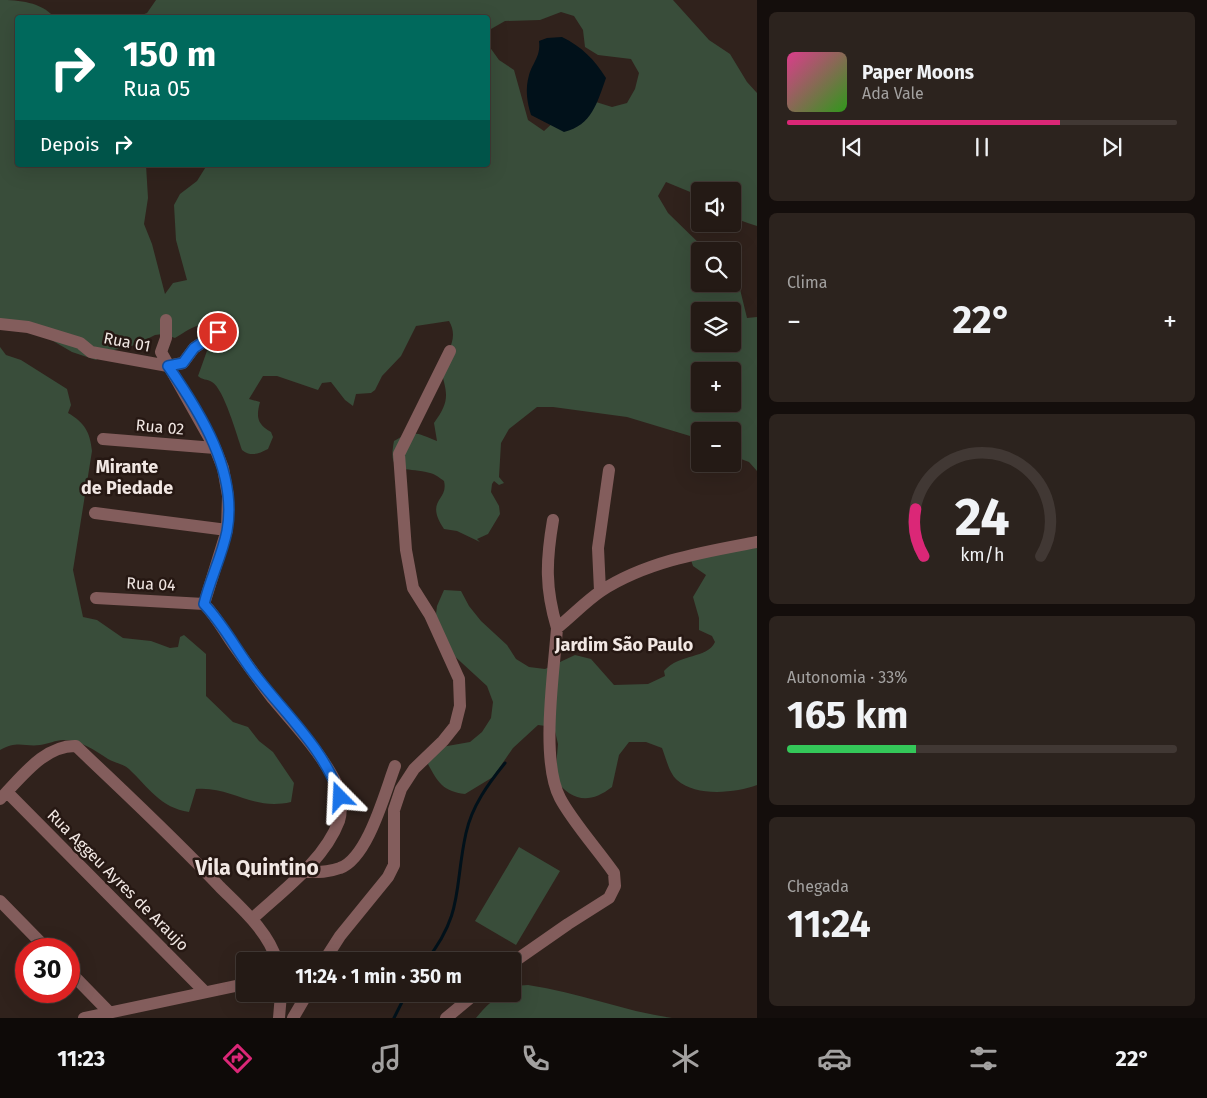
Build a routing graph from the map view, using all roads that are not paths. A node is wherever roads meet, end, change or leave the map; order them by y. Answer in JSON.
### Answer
{"nodes":[{"id":1,"x":166,"y":320,"type":"dead end"},
{"id":2,"x":0,"y":324,"type":"edge"},
{"id":3,"x":218,"y":332,"type":"dead end"},
{"id":4,"x":450,"y":351,"type":"dead end"},
{"id":5,"x":168,"y":366,"type":"junction"},
{"id":6,"x":103,"y":439,"type":"dead end"},
{"id":7,"x":215,"y":448,"type":"junction"},
{"id":8,"x":609,"y":470,"type":"dead end"},
{"id":9,"x":95,"y":513,"type":"dead end"},
{"id":10,"x":553,"y":520,"type":"dead end"},
{"id":11,"x":227,"y":530,"type":"junction"},
{"id":12,"x":757,"y":542,"type":"edge"},
{"id":13,"x":600,"y":591,"type":"junction"},
{"id":14,"x":96,"y":598,"type":"dead end"},
{"id":15,"x":204,"y":604,"type":"junction"},
{"id":16,"x":557,"y":628,"type":"junction"},
{"id":17,"x":395,"y":766,"type":"dead end"},
{"id":18,"x":3,"y":795,"type":"edge"},
{"id":19,"x":302,"y":872,"type":"junction"},
{"id":20,"x":0,"y":901,"type":"edge"},
{"id":21,"x":252,"y":919,"type":"junction"},
{"id":22,"x":36,"y":938,"type":"edge"},
{"id":23,"x":273,"y":952,"type":"edge"},
{"id":24,"x":330,"y":952,"type":"edge"},
{"id":25,"x":521,"y":957,"type":"edge"},
{"id":26,"x":80,"y":982,"type":"edge"},
{"id":27,"x":236,"y":986,"type":"edge"},
{"id":28,"x":205,"y":992,"type":"junction"},
{"id":29,"x":280,"y":1002,"type":"edge"},
{"id":30,"x":302,"y":1002,"type":"edge"},
{"id":31,"x":465,"y":1002,"type":"edge"},
{"id":32,"x":109,"y":1012,"type":"junction"},
{"id":33,"x":84,"y":1018,"type":"edge"},
{"id":34,"x":279,"y":1018,"type":"edge"},
{"id":35,"x":293,"y":1018,"type":"edge"},
{"id":36,"x":446,"y":1018,"type":"edge"}],
"edges":[{"from":1,"to":5,"type":"street"},
{"from":2,"to":5,"type":"street","name":"Rua 01"},
{"from":3,"to":5,"type":"street","name":"Rua 01"},
{"from":4,"to":24,"type":"street"},
{"from":5,"to":7,"type":"street"},
{"from":6,"to":7,"type":"street","name":"Rua 02"},
{"from":7,"to":11,"type":"street"},
{"from":8,"to":13,"type":"street"},
{"from":9,"to":11,"type":"street"},
{"from":10,"to":16,"type":"street"},
{"from":11,"to":15,"type":"street"},
{"from":12,"to":13,"type":"street"},
{"from":13,"to":16,"type":"street"},
{"from":14,"to":15,"type":"street","name":"Rua 04"},
{"from":15,"to":19,"type":"street"},
{"from":16,"to":25,"type":"street"},
{"from":17,"to":19,"type":"street"},
{"from":18,"to":21,"type":"street"},
{"from":18,"to":28,"type":"street","name":"Rua Aggeu Ayres de Araujo"},
{"from":19,"to":21,"type":"street"},
{"from":20,"to":22,"type":"street"},
{"from":21,"to":23,"type":"street"},
{"from":26,"to":32,"type":"street"},
{"from":27,"to":28,"type":"street"},
{"from":28,"to":32,"type":"street"},
{"from":29,"to":34,"type":"street"},
{"from":30,"to":35,"type":"street"},
{"from":31,"to":36,"type":"street"},
{"from":32,"to":33,"type":"street"}]}
